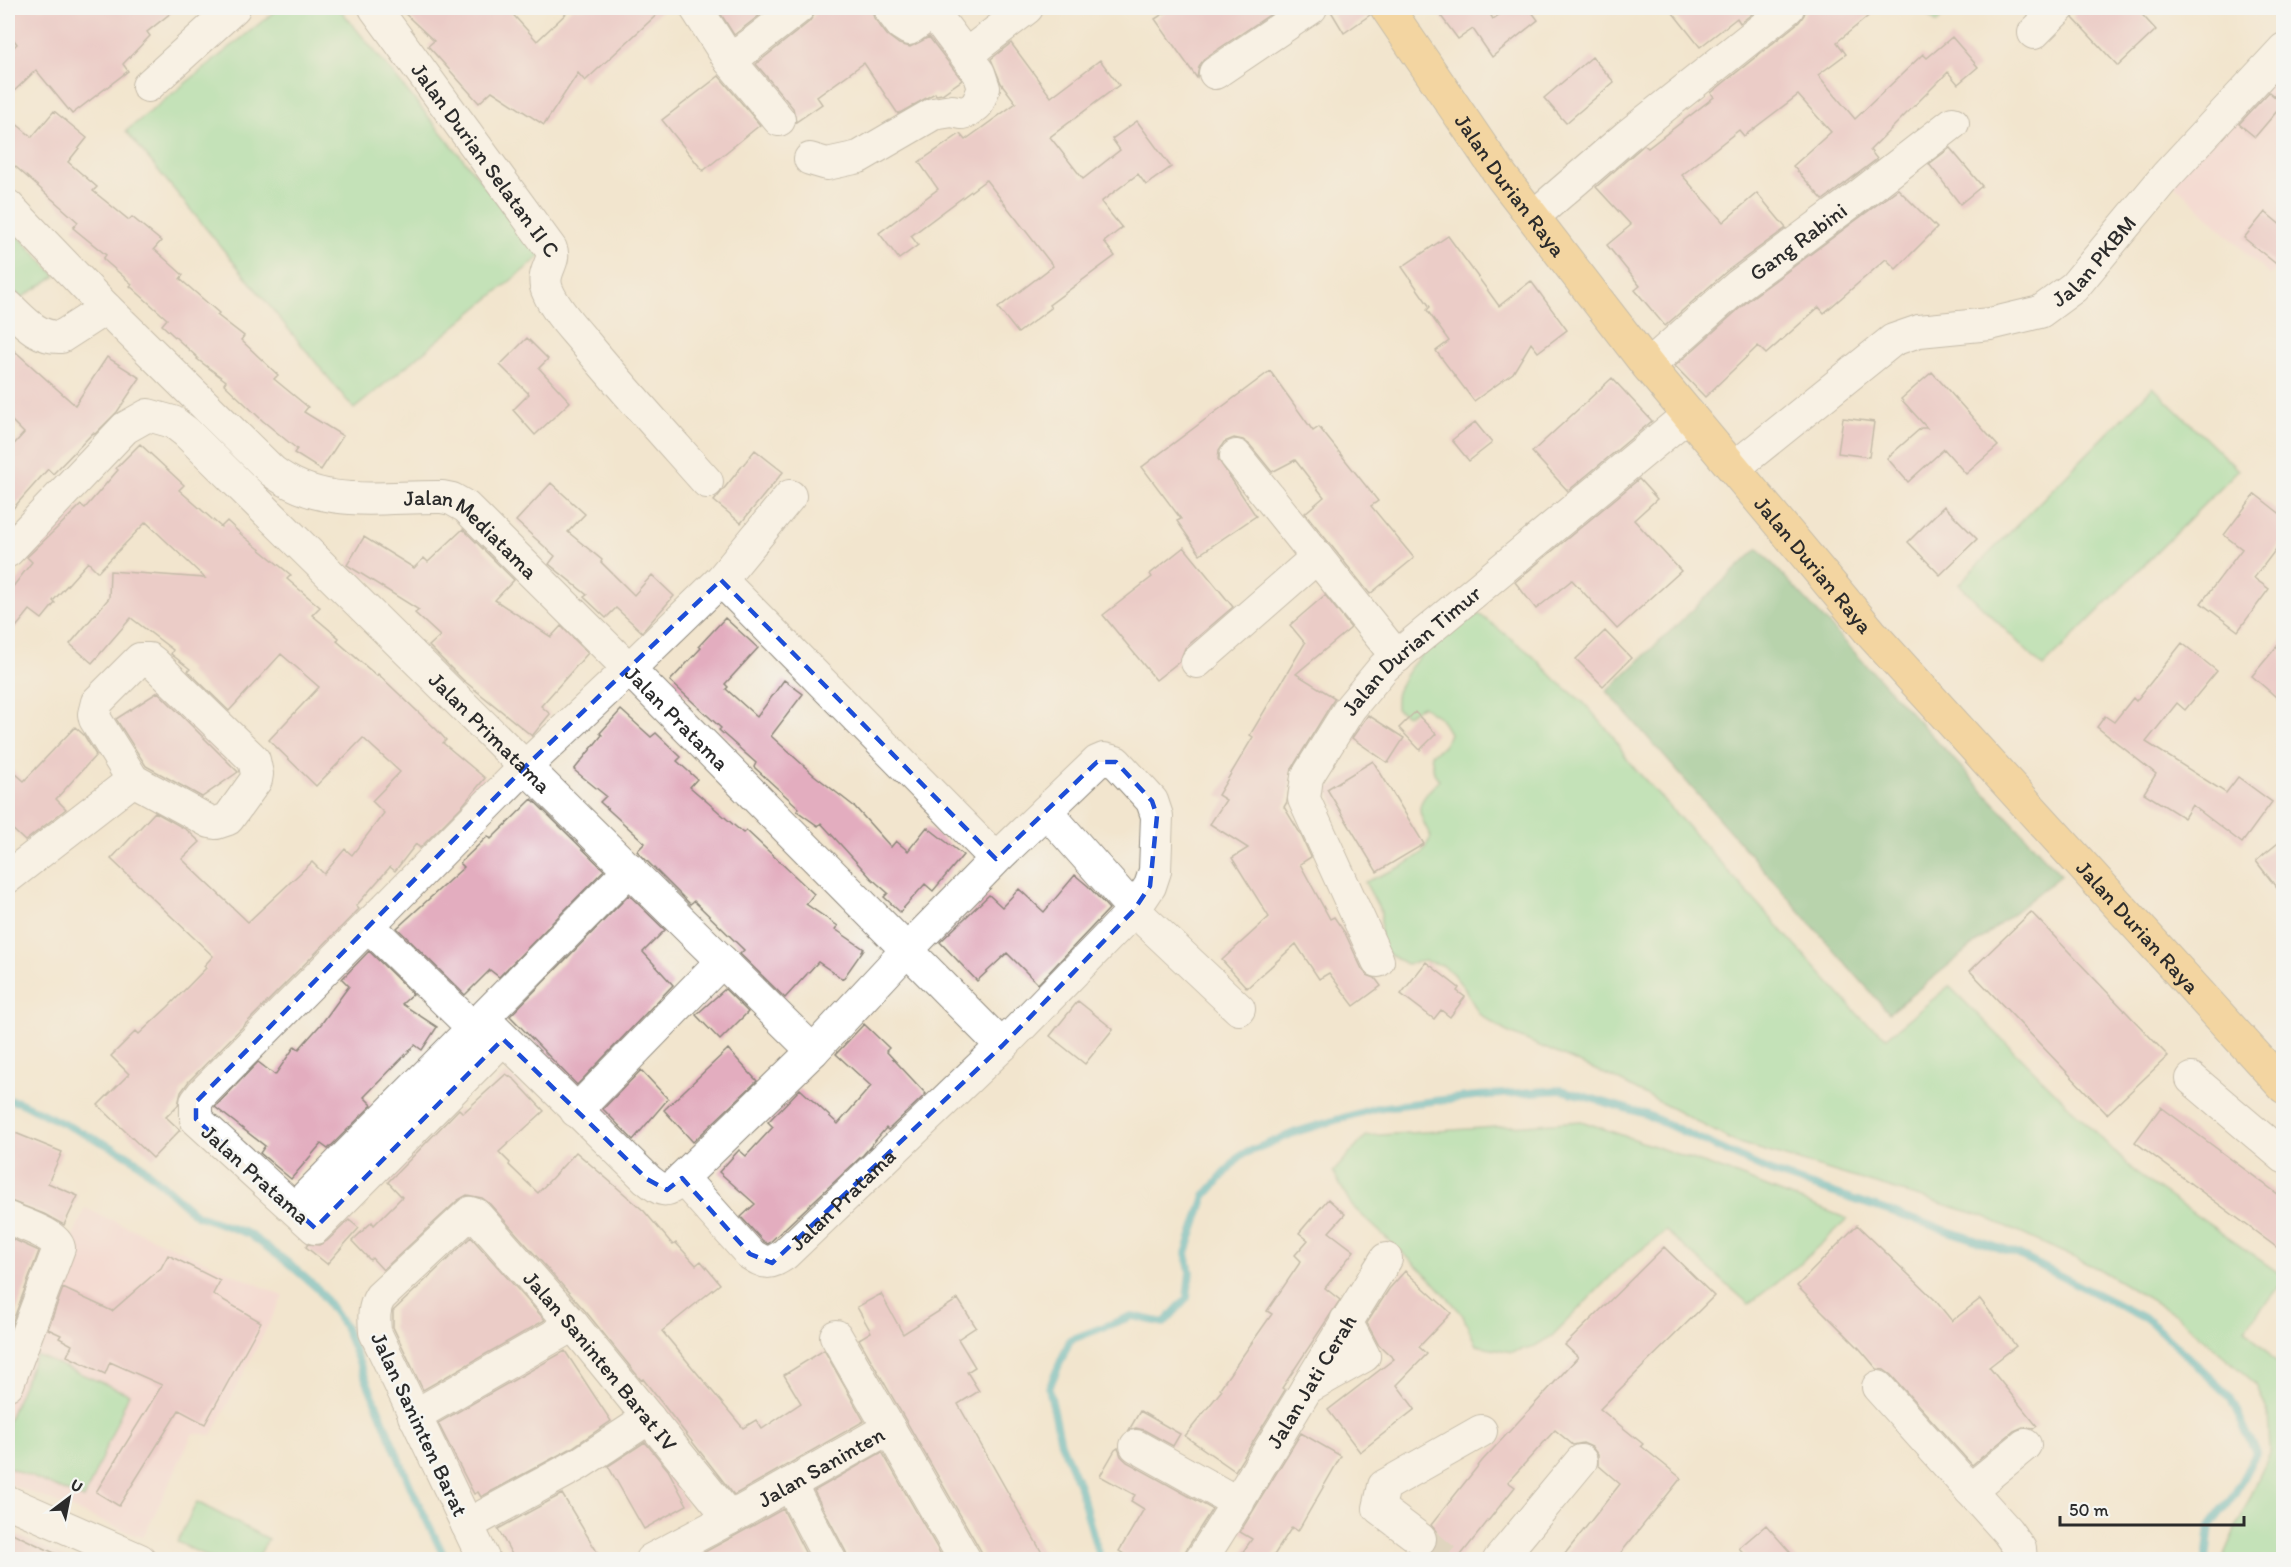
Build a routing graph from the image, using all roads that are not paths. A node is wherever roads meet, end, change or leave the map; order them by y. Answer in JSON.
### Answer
{"nodes":[{"id":1,"x":234,"y":8,"type":"edge"},
{"id":2,"x":375,"y":8,"type":"edge"},
{"id":3,"x":696,"y":8,"type":"edge"},
{"id":4,"x":798,"y":8,"type":"edge"},
{"id":5,"x":889,"y":8,"type":"edge"},
{"id":6,"x":1028,"y":8,"type":"edge"},
{"id":7,"x":1311,"y":8,"type":"edge"},
{"id":8,"x":1387,"y":8,"type":"edge"},
{"id":9,"x":1788,"y":8,"type":"edge"},
{"id":10,"x":2059,"y":8,"type":"edge"},
{"id":11,"x":2034,"y":33,"type":"dead end"},
{"id":12,"x":2283,"y":49,"type":"edge"},
{"id":13,"x":966,"y":55,"type":"junction"},
{"id":14,"x":730,"y":61,"type":"junction"},
{"id":15,"x":1215,"y":73,"type":"dead end"},
{"id":16,"x":148,"y":86,"type":"dead end"},
{"id":17,"x":779,"y":120,"type":"dead end"},
{"id":18,"x":1953,"y":123,"type":"dead end"},
{"id":19,"x":810,"y":159,"type":"dead end"},
{"id":20,"x":8,"y":206,"type":"edge"},
{"id":21,"x":1533,"y":217,"type":"junction"},
{"id":22,"x":8,"y":306,"type":"edge"},
{"id":23,"x":106,"y":308,"type":"junction"},
{"id":24,"x":1648,"y":366,"type":"junction"},
{"id":25,"x":1689,"y":414,"type":"junction"},
{"id":26,"x":1236,"y":456,"type":"dead end"},
{"id":27,"x":1734,"y":468,"type":"junction"},
{"id":28,"x":707,"y":482,"type":"dead end"},
{"id":29,"x":790,"y":496,"type":"dead end"},
{"id":30,"x":8,"y":551,"type":"edge"},
{"id":31,"x":1317,"y":557,"type":"junction"},
{"id":32,"x":721,"y":580,"type":"junction"},
{"id":33,"x":1397,"y":657,"type":"junction"},
{"id":34,"x":1197,"y":662,"type":"dead end"},
{"id":35,"x":629,"y":669,"type":"junction"},
{"id":36,"x":526,"y":766,"type":"junction"},
{"id":37,"x":132,"y":780,"type":"junction"},
{"id":38,"x":1046,"y":811,"type":"junction"},
{"id":39,"x":996,"y":858,"type":"junction"},
{"id":40,"x":630,"y":870,"type":"junction"},
{"id":41,"x":8,"y":875,"type":"edge"},
{"id":42,"x":1134,"y":910,"type":"junction"},
{"id":43,"x":369,"y":926,"type":"junction"},
{"id":44,"x":907,"y":950,"type":"junction"},
{"id":45,"x":722,"y":961,"type":"junction"},
{"id":46,"x":1377,"y":961,"type":"dead end"},
{"id":47,"x":1239,"y":1009,"type":"dead end"},
{"id":48,"x":486,"y":1028,"type":"junction"},
{"id":49,"x":1002,"y":1046,"type":"junction"},
{"id":50,"x":813,"y":1051,"type":"junction"},
{"id":51,"x":2192,"y":1079,"type":"dead end"},
{"id":52,"x":2283,"y":1087,"type":"edge"},
{"id":53,"x":576,"y":1111,"type":"junction"},
{"id":54,"x":2283,"y":1157,"type":"edge"},
{"id":55,"x":682,"y":1178,"type":"junction"},
{"id":56,"x":466,"y":1214,"type":"joint"},
{"id":57,"x":8,"y":1218,"type":"edge"},
{"id":58,"x":1386,"y":1259,"type":"dead end"},
{"id":59,"x":573,"y":1325,"type":"junction"},
{"id":60,"x":836,"y":1336,"type":"dead end"},
{"id":61,"x":14,"y":1352,"type":"edge"},
{"id":62,"x":8,"y":1384,"type":"edge"},
{"id":63,"x":1878,"y":1387,"type":"dead end"},
{"id":64,"x":414,"y":1416,"type":"junction"},
{"id":65,"x":649,"y":1418,"type":"junction"},
{"id":66,"x":889,"y":1428,"type":"junction"},
{"id":67,"x":1481,"y":1431,"type":"dead end"},
{"id":68,"x":2025,"y":1445,"type":"dead end"},
{"id":69,"x":1136,"y":1446,"type":"dead end"},
{"id":70,"x":1581,"y":1461,"type":"dead end"},
{"id":71,"x":790,"y":1484,"type":"junction"},
{"id":72,"x":1970,"y":1490,"type":"junction"},
{"id":73,"x":8,"y":1502,"type":"edge"},
{"id":74,"x":1238,"y":1503,"type":"junction"},
{"id":75,"x":730,"y":1518,"type":"junction"},
{"id":76,"x":467,"y":1525,"type":"junction"},
{"id":77,"x":1420,"y":1539,"type":"tunnel mouth"},
{"id":78,"x":692,"y":1550,"type":"edge"},
{"id":79,"x":140,"y":1560,"type":"edge"},
{"id":80,"x":484,"y":1560,"type":"edge"},
{"id":81,"x":651,"y":1560,"type":"edge"},
{"id":82,"x":830,"y":1560,"type":"edge"},
{"id":83,"x":965,"y":1560,"type":"edge"},
{"id":84,"x":1201,"y":1560,"type":"edge"},
{"id":85,"x":1499,"y":1560,"type":"edge"},
{"id":86,"x":2021,"y":1560,"type":"edge"}],
"edges":[{"from":1,"to":16,"type":"street"},
{"from":2,"to":28,"type":"street","name":"Jalan Durian Selatan II C"},
{"from":3,"to":14,"type":"street"},
{"from":4,"to":14,"type":"street"},
{"from":5,"to":13,"type":"street"},
{"from":6,"to":13,"type":"street"},
{"from":7,"to":15,"type":"street"},
{"from":8,"to":21,"type":"main road","name":"Jalan Durian Raya"},
{"from":9,"to":21,"type":"street"},
{"from":10,"to":11,"type":"street"},
{"from":12,"to":27,"type":"street","name":"Jalan PKBM"},
{"from":13,"to":19,"type":"street"},
{"from":14,"to":17,"type":"street"},
{"from":18,"to":24,"type":"street","name":"Gang Rabini"},
{"from":20,"to":23,"type":"street","name":"Jalan Mediatama"},
{"from":21,"to":24,"type":"main road","name":"Jalan Durian Raya"},
{"from":22,"to":23,"type":"street"},
{"from":23,"to":35,"type":"street","name":"Jalan Mediatama"},
{"from":24,"to":25,"type":"main road","name":"Jalan Durian Raya"},
{"from":25,"to":27,"type":"main road","name":"Jalan Durian Raya"},
{"from":25,"to":33,"type":"street","name":"Jalan Durian Timur"},
{"from":26,"to":31,"type":"street"},
{"from":27,"to":52,"type":"main road","name":"Jalan Durian Raya"},
{"from":29,"to":32,"type":"street"},
{"from":30,"to":36,"type":"street","name":"Jalan Primatama"},
{"from":31,"to":33,"type":"street"},
{"from":31,"to":34,"type":"street"},
{"from":32,"to":35,"type":"street"},
{"from":32,"to":39,"type":"street"},
{"from":33,"to":46,"type":"street","name":"Jalan Durian Timur"},
{"from":35,"to":36,"type":"street","name":"Jalan Pratama"},
{"from":35,"to":44,"type":"street","name":"Jalan Pratama"},
{"from":36,"to":40,"type":"street","name":"Jalan Primatama"},
{"from":36,"to":43,"type":"street","name":"Jalan Pratama"},
{"from":37,"to":37,"type":"street"},
{"from":37,"to":41,"type":"street"},
{"from":38,"to":39,"type":"street","name":"Jalan Pratama"},
{"from":38,"to":42,"type":"street"},
{"from":38,"to":42,"type":"street","name":"Jalan Pratama"},
{"from":39,"to":44,"type":"street","name":"Jalan Pratama"},
{"from":40,"to":45,"type":"street","name":"Jalan Primatama"},
{"from":40,"to":48,"type":"street","name":"Jalan Pratama"},
{"from":42,"to":47,"type":"street"},
{"from":42,"to":49,"type":"street","name":"Jalan Pratama"},
{"from":43,"to":48,"type":"street"},
{"from":43,"to":48,"type":"street","name":"Jalan Pratama"},
{"from":44,"to":49,"type":"street","name":"Jalan Pratama"},
{"from":44,"to":50,"type":"street","name":"Jalan Pratama"},
{"from":45,"to":50,"type":"street"},
{"from":45,"to":53,"type":"street"},
{"from":48,"to":53,"type":"street"},
{"from":49,"to":55,"type":"street","name":"Jalan Pratama"},
{"from":50,"to":55,"type":"street","name":"Jalan Pratama"},
{"from":51,"to":54,"type":"street"},
{"from":53,"to":55,"type":"street","name":"Jalan Pratama"},
{"from":56,"to":59,"type":"street","name":"Jalan Saninten Barat IV"},
{"from":56,"to":64,"type":"street","name":"Jalan Saninten Barat"},
{"from":57,"to":61,"type":"street"},
{"from":58,"to":74,"type":"street","name":"Jalan Jati Cerah"},
{"from":59,"to":64,"type":"street"},
{"from":59,"to":65,"type":"street","name":"Jalan Saninten Barat IV"},
{"from":60,"to":66,"type":"street"},
{"from":61,"to":62,"type":"street"},
{"from":63,"to":72,"type":"street"},
{"from":64,"to":76,"type":"street","name":"Jalan Saninten Barat"},
{"from":65,"to":75,"type":"street","name":"Jalan Saninten Barat IV"},
{"from":65,"to":76,"type":"street"},
{"from":66,"to":71,"type":"street","name":"Jalan Saninten"},
{"from":66,"to":83,"type":"street","name":"Jalan Saninten"},
{"from":67,"to":77,"type":"street"},
{"from":68,"to":72,"type":"street"},
{"from":69,"to":74,"type":"street"},
{"from":70,"to":85,"type":"street"},
{"from":71,"to":75,"type":"street","name":"Jalan Saninten"},
{"from":71,"to":82,"type":"street"},
{"from":72,"to":86,"type":"street"},
{"from":73,"to":79,"type":"street"},
{"from":74,"to":84,"type":"street","name":"Jalan Jati Cerah"},
{"from":75,"to":78,"type":"street","name":"Jalan Saninten"},
{"from":76,"to":80,"type":"street","name":"Jalan Saninten Barat"},
{"from":78,"to":81,"type":"street","name":"Jalan Saninten"}]}
